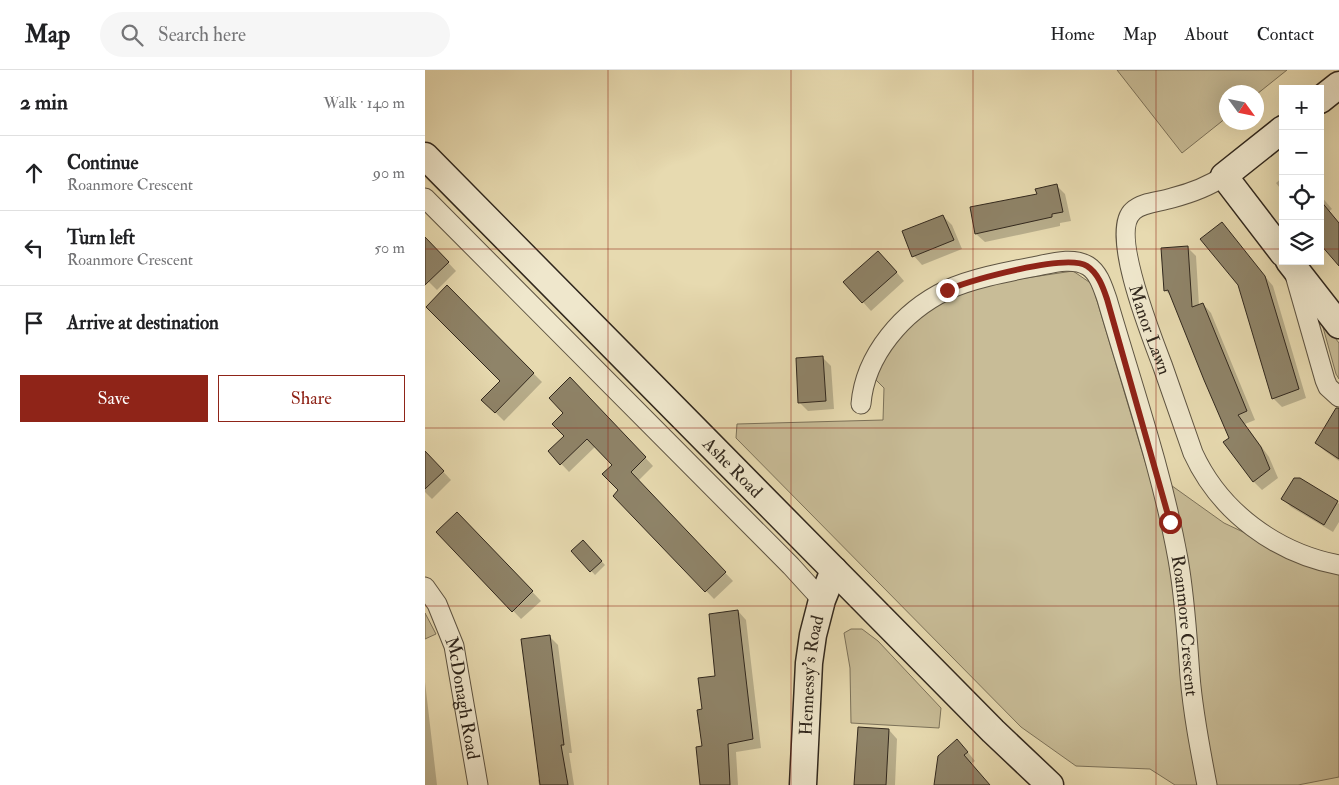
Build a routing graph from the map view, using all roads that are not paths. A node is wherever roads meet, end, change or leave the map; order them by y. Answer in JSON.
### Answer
{"nodes":[{"id":1,"x":1339,"y":85,"type":"edge"},
{"id":2,"x":1324,"y":97,"type":"edge"},
{"id":3,"x":1282,"y":130,"type":"edge"},
{"id":4,"x":425,"y":156,"type":"edge"},
{"id":5,"x":1224,"y":176,"type":"junction"},
{"id":6,"x":425,"y":198,"type":"edge"},
{"id":7,"x":491,"y":223,"type":"junction"},
{"id":8,"x":470,"y":244,"type":"junction"},
{"id":9,"x":1279,"y":248,"type":"edge"},
{"id":10,"x":1290,"y":265,"type":"edge"},
{"id":11,"x":1292,"y":265,"type":"edge"},
{"id":12,"x":1339,"y":325,"type":"edge"},
{"id":13,"x":608,"y":342,"type":"junction"},
{"id":14,"x":587,"y":361,"type":"junction"},
{"id":15,"x":1339,"y":397,"type":"edge"},
{"id":16,"x":861,"y":404,"type":"dead end"},
{"id":17,"x":1339,"y":565,"type":"edge"},
{"id":18,"x":834,"y":570,"type":"junction"},
{"id":19,"x":425,"y":587,"type":"edge"},
{"id":20,"x":822,"y":600,"type":"junction"},
{"id":21,"x":1048,"y":783,"type":"edge"},
{"id":22,"x":478,"y":785,"type":"edge"},
{"id":23,"x":803,"y":785,"type":"edge"},
{"id":24,"x":1207,"y":785,"type":"edge"}],
"edges":[{"from":1,"to":2,"type":"main road"},
{"from":3,"to":5,"type":"main road"},
{"from":4,"to":7,"type":"main road","name":"Ashe Road"},
{"from":5,"to":9,"type":"main road"},
{"from":5,"to":17,"type":"street","name":"Manor Lawn"},
{"from":6,"to":8,"type":"street"},
{"from":7,"to":8,"type":"street"},
{"from":7,"to":13,"type":"main road","name":"Ashe Road"},
{"from":8,"to":14,"type":"street"},
{"from":10,"to":15,"type":"street"},
{"from":11,"to":12,"type":"main road"},
{"from":13,"to":14,"type":"street"},
{"from":13,"to":18,"type":"main road","name":"Ashe Road"},
{"from":14,"to":20,"type":"street"},
{"from":16,"to":24,"type":"street","name":"Roanmore Crescent"},
{"from":18,"to":20,"type":"main road","name":"Hennessy's Road"},
{"from":18,"to":21,"type":"main road","name":"Ashe Road"},
{"from":19,"to":22,"type":"street","name":"McDonagh Road"},
{"from":20,"to":23,"type":"main road","name":"Hennessy's Road"}]}
